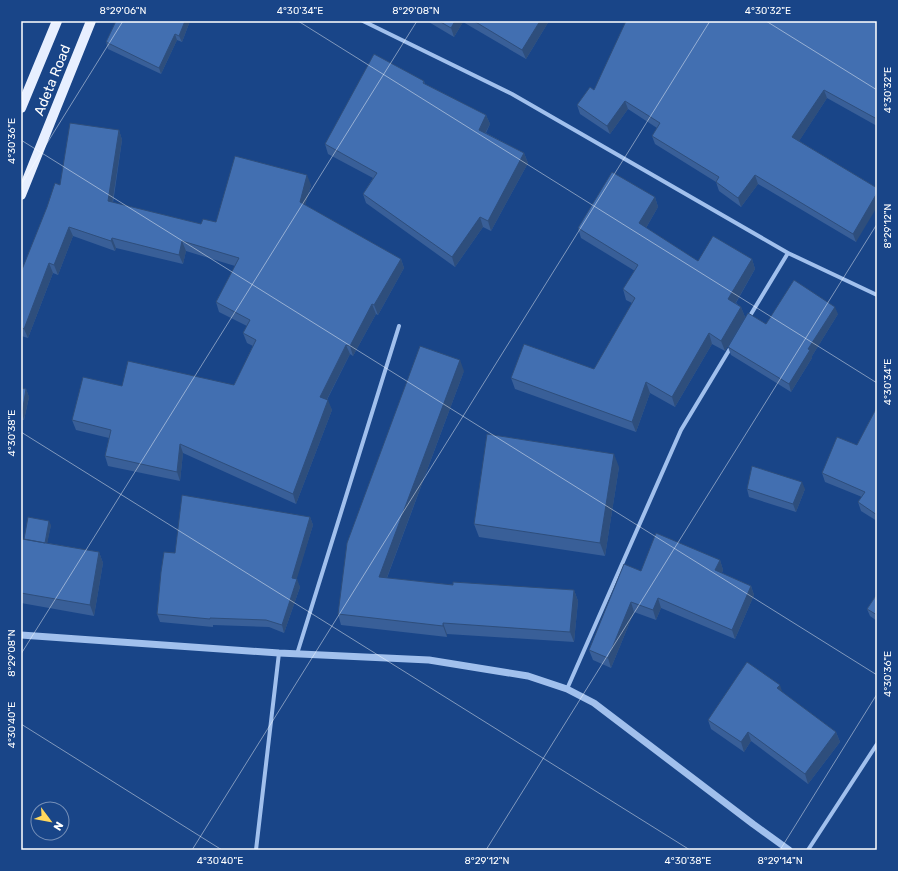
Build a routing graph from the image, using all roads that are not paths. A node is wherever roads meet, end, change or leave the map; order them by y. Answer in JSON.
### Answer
{"nodes":[{"id":1,"x":57,"y":21,"type":"edge"},
{"id":2,"x":91,"y":21,"type":"edge"},
{"id":3,"x":363,"y":21,"type":"edge"},
{"id":4,"x":21,"y":108,"type":"edge"},
{"id":5,"x":21,"y":194,"type":"edge"},
{"id":6,"x":788,"y":253,"type":"junction"},
{"id":7,"x":877,"y":295,"type":"edge"},
{"id":8,"x":747,"y":321,"type":"edge"},
{"id":9,"x":400,"y":326,"type":"dead end"},
{"id":10,"x":734,"y":341,"type":"edge"},
{"id":11,"x":21,"y":635,"type":"edge"},
{"id":12,"x":278,"y":653,"type":"junction"},
{"id":13,"x":297,"y":654,"type":"junction"},
{"id":14,"x":567,"y":689,"type":"junction"},
{"id":15,"x":877,"y":744,"type":"edge"},
{"id":16,"x":256,"y":850,"type":"edge"},
{"id":17,"x":789,"y":850,"type":"edge"},
{"id":18,"x":808,"y":850,"type":"edge"}],
"edges":[{"from":1,"to":4,"type":"main road","name":"Adeta Road"},
{"from":2,"to":5,"type":"main road","name":"Adeta Road"},
{"from":3,"to":6,"type":"street"},
{"from":6,"to":7,"type":"street"},
{"from":6,"to":8,"type":"street"},
{"from":9,"to":13,"type":"street"},
{"from":10,"to":14,"type":"street"},
{"from":11,"to":12,"type":"street"},
{"from":12,"to":13,"type":"street"},
{"from":12,"to":16,"type":"street"},
{"from":13,"to":14,"type":"street"},
{"from":14,"to":17,"type":"street"},
{"from":15,"to":18,"type":"street"}]}
